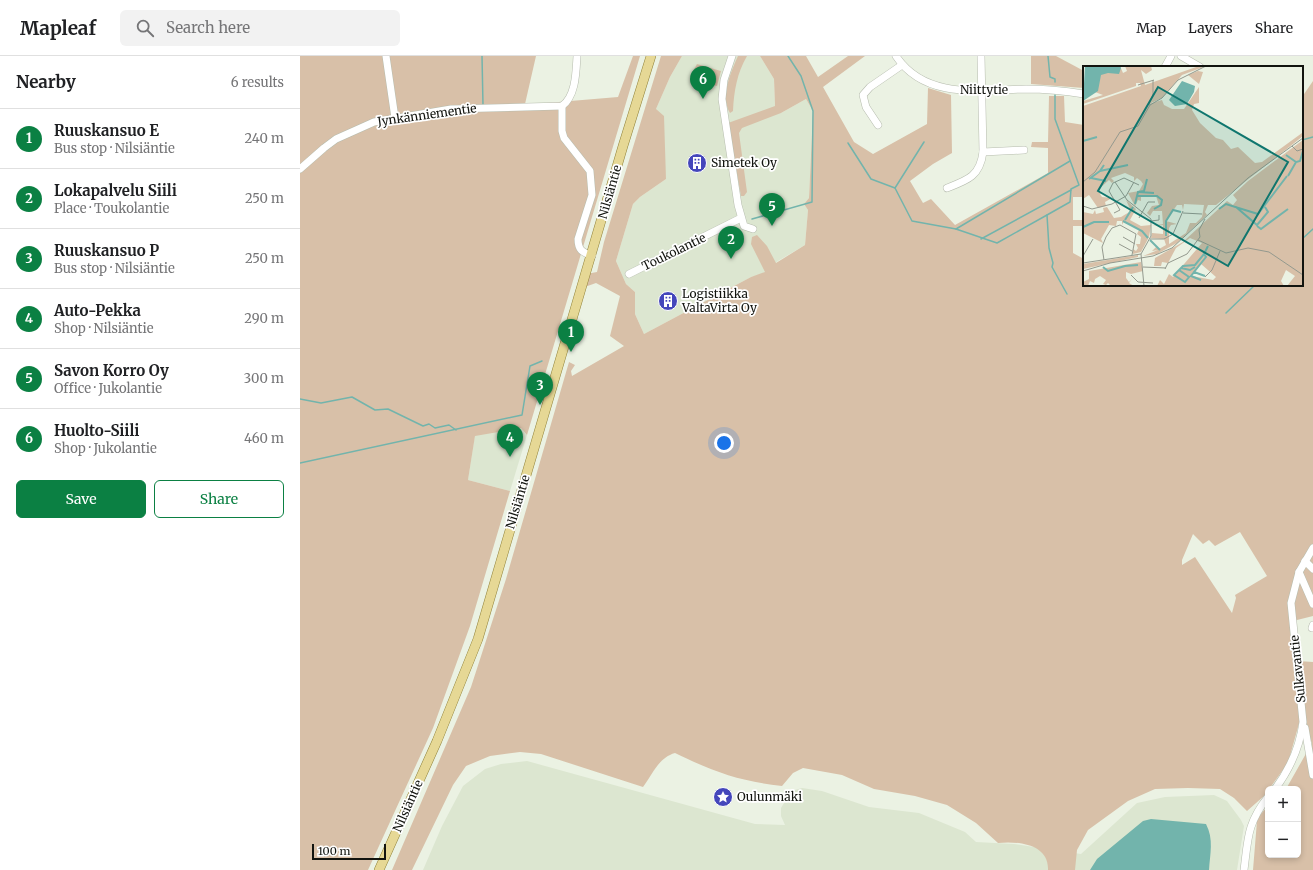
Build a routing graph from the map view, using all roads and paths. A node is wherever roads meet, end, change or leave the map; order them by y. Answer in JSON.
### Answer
{"nodes":[{"id":1,"x":386,"y":56,"type":"edge"},
{"id":2,"x":576,"y":56,"type":"edge"},
{"id":3,"x":651,"y":56,"type":"edge"},
{"id":4,"x":732,"y":56,"type":"edge"},
{"id":5,"x":896,"y":56,"type":"edge"},
{"id":6,"x":981,"y":56,"type":"edge"},
{"id":7,"x":1171,"y":56,"type":"edge"},
{"id":8,"x":1181,"y":56,"type":"edge"},
{"id":9,"x":902,"y":65,"type":"junction"},
{"id":10,"x":1166,"y":66,"type":"edge"},
{"id":11,"x":1198,"y":66,"type":"edge"},
{"id":12,"x":982,"y":90,"type":"junction"},
{"id":13,"x":1083,"y":94,"type":"edge"},
{"id":14,"x":562,"y":106,"type":"junction"},
{"id":15,"x":395,"y":118,"type":"junction"},
{"id":16,"x":878,"y":125,"type":"dead end"},
{"id":17,"x":1024,"y":150,"type":"dead end"},
{"id":18,"x":983,"y":152,"type":"junction"},
{"id":19,"x":300,"y":169,"type":"edge"},
{"id":20,"x":947,"y":188,"type":"dead end"},
{"id":21,"x":741,"y":218,"type":"junction"},
{"id":22,"x":753,"y":229,"type":"dead end"},
{"id":23,"x":592,"y":256,"type":"junction"},
{"id":24,"x":629,"y":274,"type":"dead end"},
{"id":25,"x":1313,"y":548,"type":"edge"},
{"id":26,"x":1305,"y":561,"type":"junction"},
{"id":27,"x":1313,"y":569,"type":"edge"},
{"id":28,"x":1299,"y":572,"type":"junction"},
{"id":29,"x":1313,"y":604,"type":"edge"},
{"id":30,"x":1303,"y":722,"type":"junction"},
{"id":31,"x":1313,"y":775,"type":"edge"},
{"id":32,"x":1277,"y":786,"type":"edge"},
{"id":33,"x":1265,"y":802,"type":"edge"},
{"id":34,"x":379,"y":870,"type":"edge"},
{"id":35,"x":1244,"y":870,"type":"edge"}],
"edges":[{"from":1,"to":15,"type":"street"},
{"from":2,"to":14,"type":"street"},
{"from":3,"to":23,"type":"main road","name":"Nilsiäntie"},
{"from":4,"to":21,"type":"street"},
{"from":5,"to":9,"type":"street","name":"Niittytie"},
{"from":6,"to":12,"type":"street"},
{"from":7,"to":10,"type":"street"},
{"from":8,"to":11,"type":"street"},
{"from":9,"to":12,"type":"street","name":"Niittytie"},
{"from":9,"to":16,"type":"street"},
{"from":12,"to":13,"type":"street","name":"Niittytie"},
{"from":12,"to":18,"type":"street"},
{"from":14,"to":15,"type":"street","name":"Jynkänniementie"},
{"from":14,"to":23,"type":"street"},
{"from":15,"to":19,"type":"street","name":"Jynkänniementie"},
{"from":17,"to":18,"type":"street"},
{"from":18,"to":20,"type":"street"},
{"from":21,"to":22,"type":"street"},
{"from":21,"to":24,"type":"street","name":"Toukolantie"},
{"from":23,"to":34,"type":"main road","name":"Nilsiäntie"},
{"from":25,"to":26,"type":"street","name":"Sulkavantie"},
{"from":26,"to":27,"type":"street"},
{"from":26,"to":28,"type":"street","name":"Sulkavantie"},
{"from":28,"to":29,"type":"street"},
{"from":28,"to":30,"type":"street","name":"Sulkavantie"},
{"from":30,"to":31,"type":"street"},
{"from":30,"to":32,"type":"street","name":"Sulkavantie"},
{"from":33,"to":35,"type":"street"}]}
